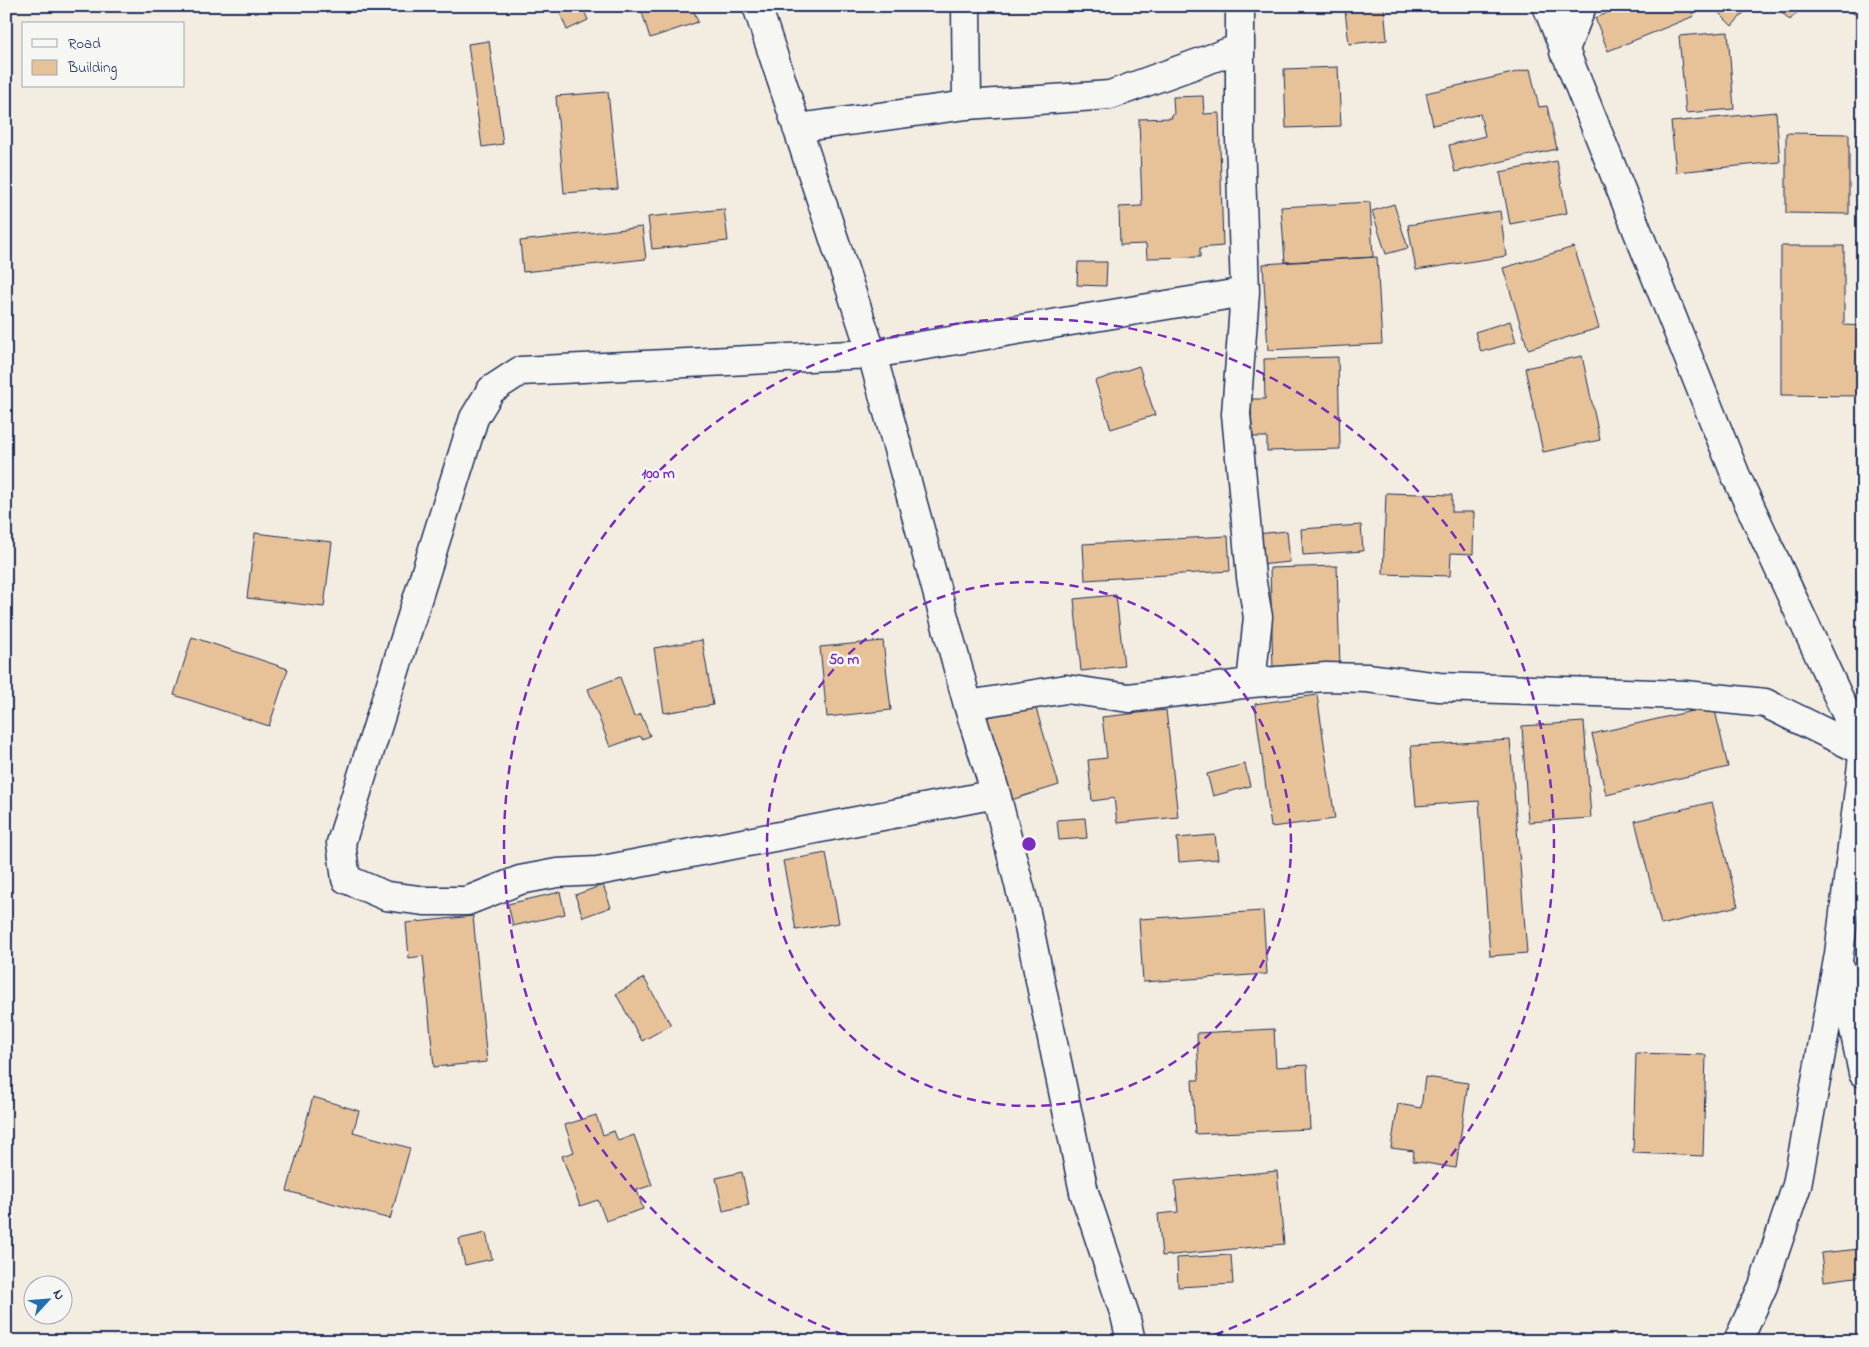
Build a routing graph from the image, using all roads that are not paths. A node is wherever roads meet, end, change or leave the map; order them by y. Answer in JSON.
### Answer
{"nodes":[{"id":1,"x":757,"y":6,"type":"edge"},
{"id":2,"x":966,"y":6,"type":"edge"},
{"id":3,"x":1240,"y":6,"type":"edge"},
{"id":4,"x":1547,"y":6,"type":"edge"},
{"id":5,"x":1582,"y":6,"type":"edge"},
{"id":6,"x":1240,"y":48,"type":"junction"},
{"id":7,"x":1564,"y":52,"type":"junction"},
{"id":8,"x":967,"y":105,"type":"junction"},
{"id":9,"x":797,"y":128,"type":"junction"},
{"id":10,"x":1245,"y":292,"type":"junction"},
{"id":11,"x":872,"y":354,"type":"junction"},
{"id":12,"x":1251,"y":683,"type":"junction"},
{"id":13,"x":968,"y":705,"type":"junction"},
{"id":14,"x":1863,"y":750,"type":"edge"},
{"id":15,"x":1863,"y":756,"type":"edge"},
{"id":16,"x":996,"y":794,"type":"junction"},
{"id":17,"x":1839,"y":954,"type":"junction"},
{"id":18,"x":1863,"y":1073,"type":"edge"},
{"id":19,"x":1130,"y":1341,"type":"edge"},
{"id":20,"x":1738,"y":1341,"type":"edge"}],
"edges":[{"from":1,"to":9,"type":"street"},
{"from":2,"to":8,"type":"street"},
{"from":3,"to":6,"type":"street"},
{"from":4,"to":7,"type":"street"},
{"from":5,"to":7,"type":"street"},
{"from":6,"to":8,"type":"street"},
{"from":6,"to":10,"type":"street"},
{"from":7,"to":14,"type":"street"},
{"from":8,"to":9,"type":"street"},
{"from":9,"to":11,"type":"street"},
{"from":10,"to":11,"type":"street"},
{"from":10,"to":12,"type":"street"},
{"from":11,"to":13,"type":"street"},
{"from":11,"to":16,"type":"street"},
{"from":12,"to":13,"type":"street"},
{"from":12,"to":14,"type":"street"},
{"from":13,"to":16,"type":"street"},
{"from":15,"to":17,"type":"street"},
{"from":16,"to":19,"type":"street"},
{"from":17,"to":18,"type":"street"},
{"from":17,"to":20,"type":"street"}]}
